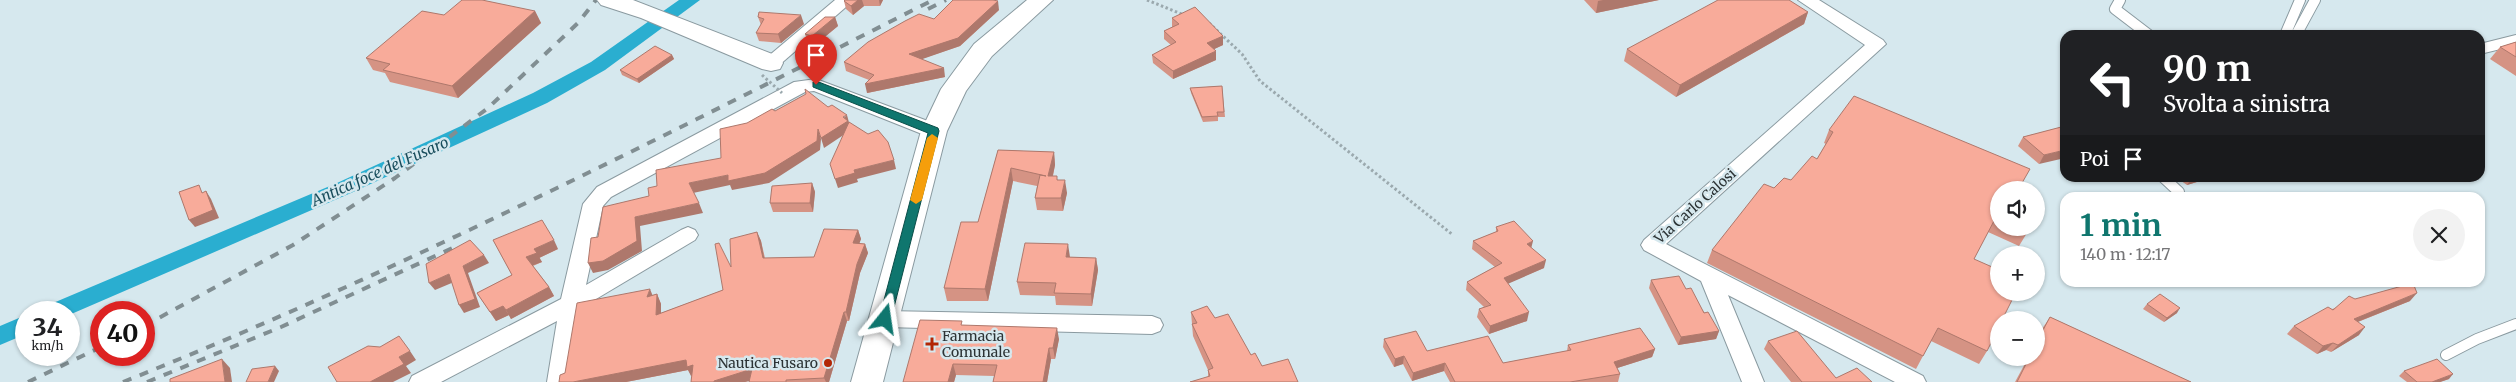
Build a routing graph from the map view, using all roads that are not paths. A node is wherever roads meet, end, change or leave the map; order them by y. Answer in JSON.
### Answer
{"nodes":[{"id":1,"x":609,"y":0,"type":"edge"},
{"id":2,"x":845,"y":0,"type":"edge"},
{"id":3,"x":1041,"y":0,"type":"edge"},
{"id":4,"x":1807,"y":0,"type":"edge"},
{"id":5,"x":2120,"y":0,"type":"edge"},
{"id":6,"x":2300,"y":0,"type":"edge"},
{"id":7,"x":2315,"y":0,"type":"edge"},
{"id":8,"x":2142,"y":30,"type":"edge"},
{"id":9,"x":2287,"y":30,"type":"edge"},
{"id":10,"x":2299,"y":30,"type":"edge"},
{"id":11,"x":2516,"y":40,"type":"edge"},
{"id":12,"x":2485,"y":48,"type":"edge"},
{"id":13,"x":767,"y":69,"type":"joint"},
{"id":14,"x":934,"y":131,"type":"junction"},
{"id":15,"x":2168,"y":182,"type":"edge"},
{"id":16,"x":2179,"y":192,"type":"dead end"},
{"id":17,"x":688,"y":234,"type":"dead end"},
{"id":18,"x":1710,"y":276,"type":"junction"},
{"id":19,"x":571,"y":304,"type":"junction"},
{"id":20,"x":885,"y":319,"type":"junction"},
{"id":21,"x":2516,"y":324,"type":"edge"},
{"id":22,"x":1152,"y":325,"type":"dead end"},
{"id":23,"x":2446,"y":355,"type":"dead end"},
{"id":24,"x":420,"y":382,"type":"edge"},
{"id":25,"x":558,"y":382,"type":"edge"},
{"id":26,"x":867,"y":382,"type":"edge"},
{"id":27,"x":1753,"y":382,"type":"edge"},
{"id":28,"x":1915,"y":382,"type":"edge"}],
"edges":[{"from":1,"to":13,"type":"street"},
{"from":2,"to":13,"type":"street"},
{"from":3,"to":14,"type":"street"},
{"from":4,"to":18,"type":"street","name":"Via Carlo Calosi"},
{"from":5,"to":8,"type":"lane"},
{"from":6,"to":9,"type":"lane"},
{"from":7,"to":10,"type":"lane"},
{"from":11,"to":12,"type":"lane"},
{"from":14,"to":19,"type":"street"},
{"from":14,"to":20,"type":"street"},
{"from":15,"to":16,"type":"lane"},
{"from":17,"to":19,"type":"street"},
{"from":18,"to":27,"type":"street"},
{"from":18,"to":28,"type":"street","name":"Via Carlo Calosi"},
{"from":19,"to":24,"type":"street"},
{"from":19,"to":25,"type":"street"},
{"from":20,"to":22,"type":"street"},
{"from":20,"to":26,"type":"street"},
{"from":21,"to":23,"type":"lane"}]}
